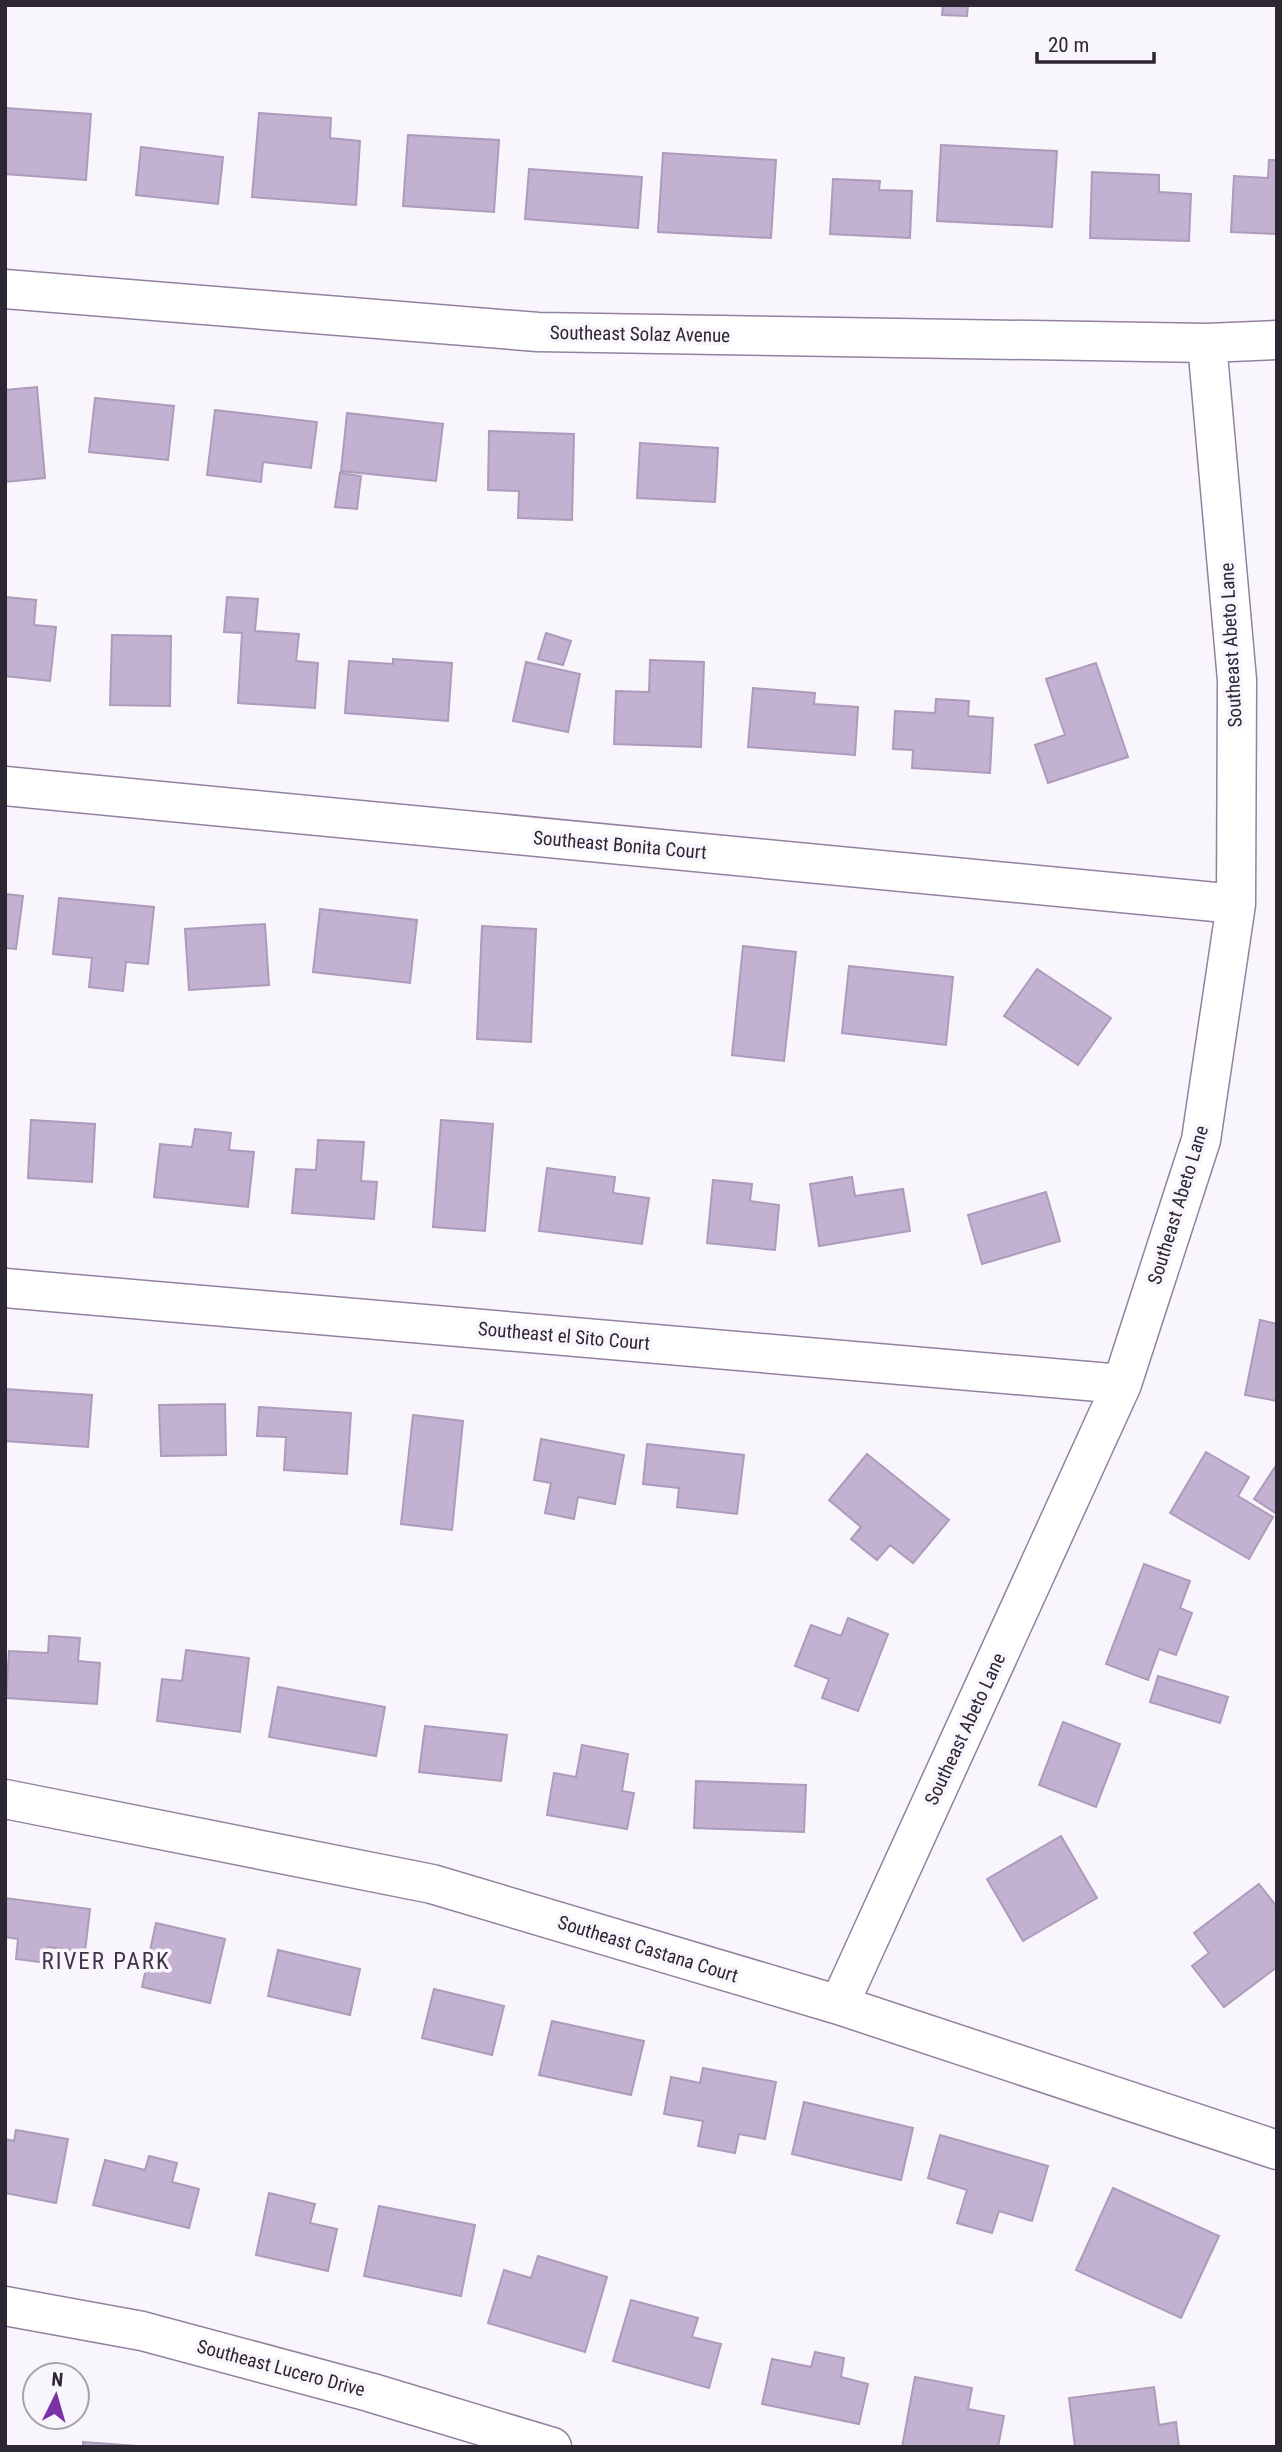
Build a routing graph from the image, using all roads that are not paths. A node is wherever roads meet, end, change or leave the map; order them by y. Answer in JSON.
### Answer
{"nodes":[{"id":1,"x":5,"y":289,"type":"edge"},
{"id":2,"x":1277,"y":340,"type":"edge"},
{"id":3,"x":1207,"y":343,"type":"junction"},
{"id":4,"x":5,"y":786,"type":"edge"},
{"id":5,"x":1236,"y":904,"type":"junction"},
{"id":6,"x":5,"y":1288,"type":"edge"},
{"id":7,"x":1122,"y":1384,"type":"junction"},
{"id":8,"x":5,"y":1799,"type":"edge"},
{"id":9,"x":839,"y":2006,"type":"junction"},
{"id":10,"x":1277,"y":2150,"type":"edge"},
{"id":11,"x":5,"y":2306,"type":"edge"},
{"id":12,"x":552,"y":2447,"type":"edge"}],
"edges":[{"from":1,"to":3,"type":"street","name":"Southeast Solaz Avenue"},
{"from":2,"to":3,"type":"street","name":"Southeast Solaz Avenue"},
{"from":3,"to":5,"type":"street","name":"Southeast Abeto Lane"},
{"from":4,"to":5,"type":"street","name":"Southeast Bonita Court"},
{"from":5,"to":7,"type":"street","name":"Southeast Abeto Lane"},
{"from":6,"to":7,"type":"street","name":"Southeast el Sito Court"},
{"from":7,"to":9,"type":"street","name":"Southeast Abeto Lane"},
{"from":8,"to":9,"type":"street","name":"Southeast Castana Court"},
{"from":9,"to":10,"type":"street","name":"Southeast Castana Court"},
{"from":11,"to":12,"type":"street","name":"Southeast Lucero Drive"}]}
